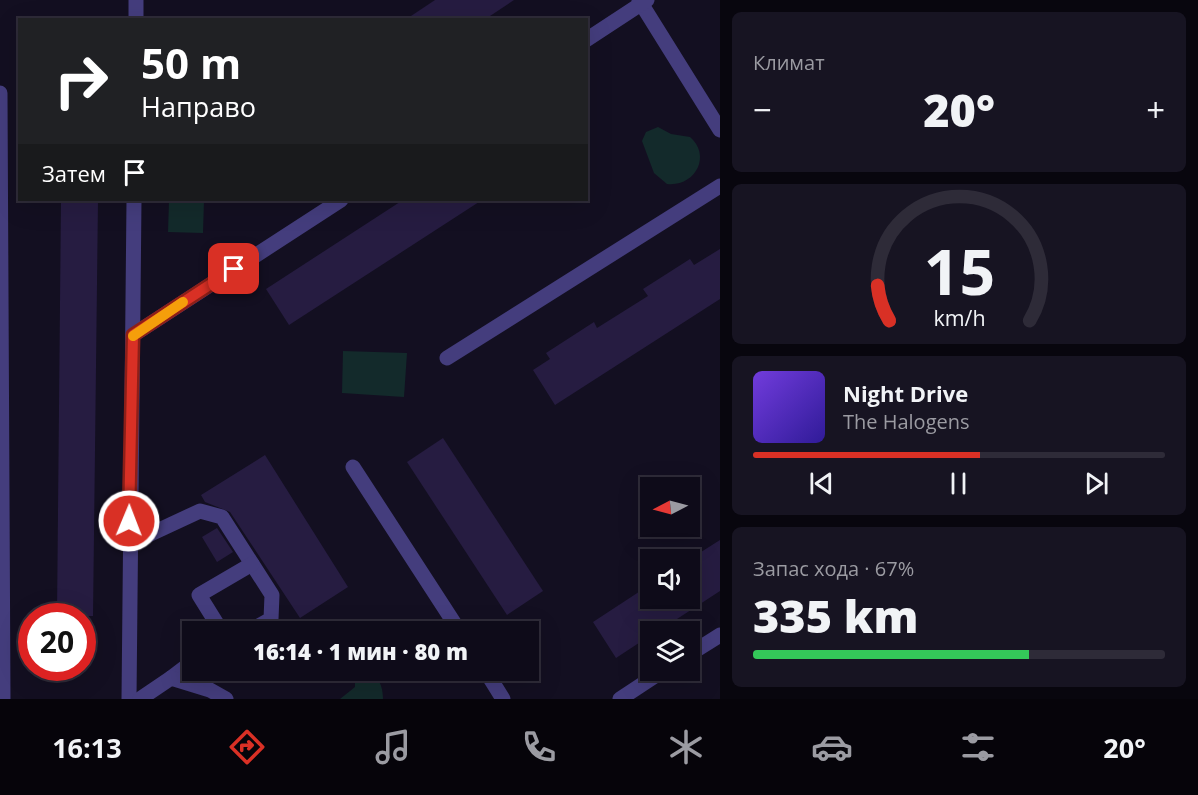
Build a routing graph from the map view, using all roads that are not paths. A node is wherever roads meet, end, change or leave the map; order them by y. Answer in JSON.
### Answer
{"nodes":[{"id":1,"x":136,"y":0,"type":"edge"},
{"id":2,"x":642,"y":1,"type":"edge"},
{"id":3,"x":136,"y":18,"type":"edge"},
{"id":4,"x":588,"y":39,"type":"edge"},
{"id":5,"x":0,"y":93,"type":"edge"},
{"id":6,"x":720,"y":129,"type":"edge"},
{"id":7,"x":720,"y":186,"type":"edge"},
{"id":8,"x":134,"y":201,"type":"edge"},
{"id":9,"x":339,"y":201,"type":"edge"},
{"id":10,"x":133,"y":335,"type":"junction"},
{"id":11,"x":447,"y":358,"type":"dead end"},
{"id":12,"x":353,"y":468,"type":"dead end"},
{"id":13,"x":129,"y":544,"type":"junction"},
{"id":14,"x":252,"y":564,"type":"junction"},
{"id":15,"x":215,"y":621,"type":"edge"},
{"id":16,"x":267,"y":621,"type":"edge"},
{"id":17,"x":453,"y":621,"type":"edge"},
{"id":18,"x":720,"y":635,"type":"edge"},
{"id":19,"x":700,"y":648,"type":"edge"},
{"id":20,"x":182,"y":670,"type":"edge"},
{"id":21,"x":171,"y":678,"type":"junction"},
{"id":22,"x":491,"y":681,"type":"edge"},
{"id":23,"x":647,"y":681,"type":"edge"},
{"id":24,"x":3,"y":699,"type":"edge"},
{"id":25,"x":129,"y":699,"type":"edge"},
{"id":26,"x":140,"y":699,"type":"edge"},
{"id":27,"x":226,"y":699,"type":"edge"},
{"id":28,"x":503,"y":699,"type":"edge"},
{"id":29,"x":620,"y":699,"type":"edge"}],
"edges":[{"from":1,"to":3,"type":"street"},
{"from":2,"to":4,"type":"street"},
{"from":2,"to":6,"type":"street"},
{"from":5,"to":24,"type":"street"},
{"from":7,"to":11,"type":"street"},
{"from":8,"to":10,"type":"street"},
{"from":9,"to":10,"type":"street"},
{"from":10,"to":13,"type":"street"},
{"from":12,"to":17,"type":"street"},
{"from":13,"to":14,"type":"street"},
{"from":13,"to":25,"type":"street"},
{"from":14,"to":15,"type":"street"},
{"from":14,"to":16,"type":"street"},
{"from":18,"to":19,"type":"street"},
{"from":20,"to":21,"type":"street"},
{"from":21,"to":26,"type":"street"},
{"from":21,"to":27,"type":"street"},
{"from":22,"to":28,"type":"street"},
{"from":23,"to":29,"type":"street"}]}
